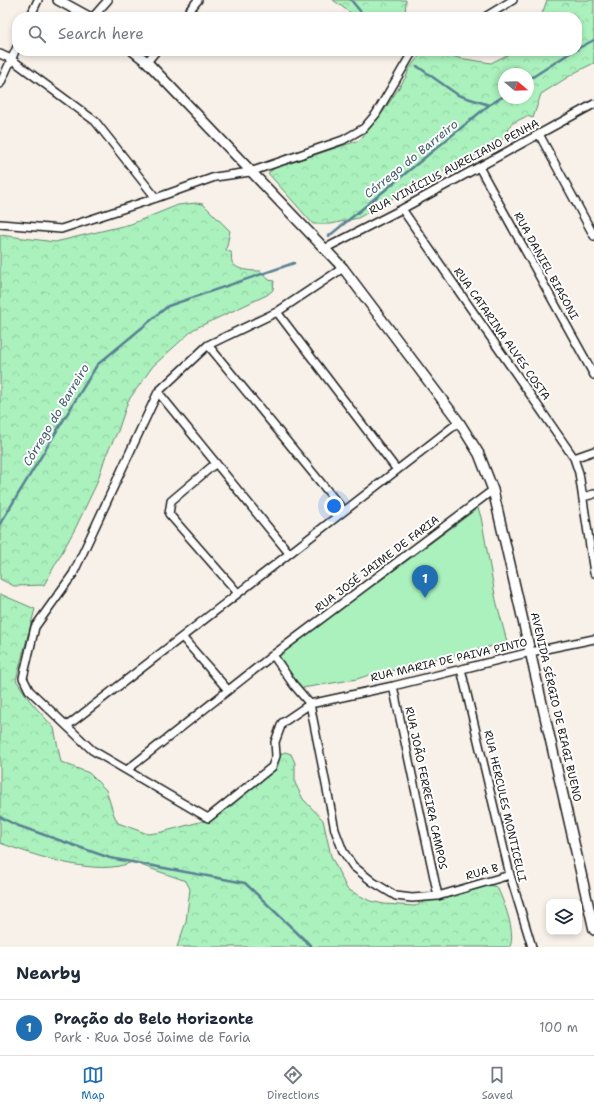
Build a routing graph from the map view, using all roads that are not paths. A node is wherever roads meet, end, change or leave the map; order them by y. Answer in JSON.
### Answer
{"nodes":[{"id":1,"x":38,"y":0,"type":"edge"},
{"id":2,"x":58,"y":0,"type":"edge"},
{"id":3,"x":108,"y":0,"type":"edge"},
{"id":4,"x":198,"y":0,"type":"edge"},
{"id":5,"x":513,"y":0,"type":"edge"},
{"id":6,"x":32,"y":12,"type":"edge"},
{"id":7,"x":80,"y":12,"type":"edge"},
{"id":8,"x":97,"y":12,"type":"edge"},
{"id":9,"x":188,"y":12,"type":"edge"},
{"id":10,"x":493,"y":12,"type":"edge"},
{"id":11,"x":0,"y":54,"type":"edge"},
{"id":12,"x":12,"y":56,"type":"edge"},
{"id":13,"x":139,"y":56,"type":"edge"},
{"id":14,"x":152,"y":56,"type":"edge"},
{"id":15,"x":410,"y":56,"type":"edge"},
{"id":16,"x":11,"y":59,"type":"junction"},
{"id":17,"x":147,"y":62,"type":"junction"},
{"id":18,"x":0,"y":84,"type":"edge"},
{"id":19,"x":594,"y":104,"type":"edge"},
{"id":20,"x":539,"y":134,"type":"junction"},
{"id":21,"x":479,"y":167,"type":"junction"},
{"id":22,"x":250,"y":172,"type":"junction"},
{"id":23,"x":156,"y":198,"type":"junction"},
{"id":24,"x":402,"y":209,"type":"junction"},
{"id":25,"x":0,"y":224,"type":"edge"},
{"id":26,"x":594,"y":236,"type":"edge"},
{"id":27,"x":324,"y":249,"type":"junction"},
{"id":28,"x":343,"y":268,"type":"junction"},
{"id":29,"x":277,"y":312,"type":"junction"},
{"id":30,"x":208,"y":345,"type":"junction"},
{"id":31,"x":594,"y":375,"type":"edge"},
{"id":32,"x":158,"y":392,"type":"junction"},
{"id":33,"x":459,"y":422,"type":"junction"},
{"id":34,"x":594,"y":451,"type":"edge"},
{"id":35,"x":574,"y":458,"type":"junction"},
{"id":36,"x":216,"y":463,"type":"junction"},
{"id":37,"x":397,"y":470,"type":"junction"},
{"id":38,"x":493,"y":490,"type":"junction"},
{"id":39,"x":594,"y":494,"type":"edge"},
{"id":40,"x":583,"y":497,"type":"junction"},
{"id":41,"x":344,"y":511,"type":"junction"},
{"id":42,"x":290,"y":553,"type":"junction"},
{"id":43,"x":593,"y":564,"type":"edge"},
{"id":44,"x":594,"y":573,"type":"edge"},
{"id":45,"x":238,"y":593,"type":"junction"},
{"id":46,"x":182,"y":637,"type":"junction"},
{"id":47,"x":594,"y":639,"type":"edge"},
{"id":48,"x":531,"y":652,"type":"junction"},
{"id":49,"x":273,"y":655,"type":"junction"},
{"id":50,"x":462,"y":669,"type":"junction"},
{"id":51,"x":393,"y":686,"type":"junction"},
{"id":52,"x":228,"y":690,"type":"junction"},
{"id":53,"x":310,"y":704,"type":"junction"},
{"id":54,"x":67,"y":726,"type":"junction"},
{"id":55,"x":128,"y":770,"type":"junction"},
{"id":56,"x":510,"y":875,"type":"junction"},
{"id":57,"x":438,"y":896,"type":"junction"},
{"id":58,"x":594,"y":930,"type":"edge"},
{"id":59,"x":532,"y":947,"type":"edge"}],
"edges":[{"from":1,"to":6,"type":"street"},
{"from":2,"to":7,"type":"street"},
{"from":3,"to":8,"type":"street"},
{"from":4,"to":9,"type":"street"},
{"from":5,"to":10,"type":"street"},
{"from":11,"to":16,"type":"street"},
{"from":12,"to":16,"type":"street"},
{"from":13,"to":17,"type":"street","name":"AVENIDA SÉRGIO DE BIAGI BUENO"},
{"from":14,"to":17,"type":"street"},
{"from":15,"to":22,"type":"street"},
{"from":16,"to":18,"type":"street"},
{"from":16,"to":23,"type":"street"},
{"from":17,"to":22,"type":"street","name":"AVENIDA SÉRGIO DE BIAGI BUENO"},
{"from":19,"to":20,"type":"street","name":"RUA VINÍCIUS AURELIANO PENHA"},
{"from":20,"to":21,"type":"street","name":"RUA VINÍCIUS AURELIANO PENHA"},
{"from":20,"to":26,"type":"street"},
{"from":21,"to":24,"type":"street","name":"RUA VINÍCIUS AURELIANO PENHA"},
{"from":21,"to":31,"type":"street","name":"RUA DANIEL BIASONI"},
{"from":22,"to":23,"type":"street"},
{"from":22,"to":27,"type":"street","name":"AVENIDA SÉRGIO DE BIAGI BUENO"},
{"from":23,"to":25,"type":"street"},
{"from":24,"to":27,"type":"street","name":"RUA VINÍCIUS AURELIANO PENHA"},
{"from":24,"to":35,"type":"street","name":"RUA CATARINA ALVES COSTA"},
{"from":27,"to":28,"type":"street","name":"AVENIDA SÉRGIO DE BIAGI BUENO"},
{"from":28,"to":29,"type":"street"},
{"from":28,"to":33,"type":"street","name":"AVENIDA SÉRGIO DE BIAGI BUENO"},
{"from":29,"to":30,"type":"street"},
{"from":29,"to":37,"type":"street"},
{"from":30,"to":32,"type":"street"},
{"from":30,"to":41,"type":"street"},
{"from":32,"to":36,"type":"street"},
{"from":32,"to":54,"type":"street"},
{"from":33,"to":37,"type":"street"},
{"from":33,"to":38,"type":"street","name":"AVENIDA SÉRGIO DE BIAGI BUENO"},
{"from":34,"to":35,"type":"street"},
{"from":35,"to":40,"type":"street","name":"RUA CATARINA ALVES COSTA"},
{"from":36,"to":42,"type":"street"},
{"from":36,"to":45,"type":"street"},
{"from":37,"to":41,"type":"street"},
{"from":38,"to":48,"type":"street","name":"AVENIDA SÉRGIO DE BIAGI BUENO"},
{"from":38,"to":49,"type":"street","name":"RUA JOSÉ JAIME DE FARIA"},
{"from":39,"to":40,"type":"street"},
{"from":40,"to":43,"type":"street","name":"RUA CATARINA ALVES COSTA"},
{"from":41,"to":42,"type":"street"},
{"from":42,"to":45,"type":"street"},
{"from":43,"to":44,"type":"street","name":"RUA CATARINA ALVES COSTA"},
{"from":45,"to":46,"type":"street"},
{"from":46,"to":52,"type":"street"},
{"from":46,"to":54,"type":"street"},
{"from":47,"to":48,"type":"street","name":"RUA MARIA DE PAIVA PINTO"},
{"from":48,"to":50,"type":"street","name":"RUA MARIA DE PAIVA PINTO"},
{"from":48,"to":58,"type":"street","name":"AVENIDA SÉRGIO DE BIAGI BUENO"},
{"from":49,"to":52,"type":"street","name":"RUA JOSÉ JAIME DE FARIA"},
{"from":49,"to":53,"type":"street"},
{"from":50,"to":51,"type":"street","name":"RUA MARIA DE PAIVA PINTO"},
{"from":50,"to":56,"type":"street","name":"RUA HERCULES MONTICELLI"},
{"from":51,"to":53,"type":"street","name":"RUA MARIA DE PAIVA PINTO"},
{"from":51,"to":57,"type":"street","name":"RUA JOÃO FERREIRA CAMPOS"},
{"from":52,"to":55,"type":"street","name":"RUA JOSÉ JAIME DE FARIA"},
{"from":53,"to":55,"type":"street"},
{"from":53,"to":57,"type":"street","name":"RUA B"},
{"from":54,"to":55,"type":"street"},
{"from":56,"to":57,"type":"street","name":"RUA B"},
{"from":56,"to":59,"type":"street","name":"RUA HERCULES MONTICELLI"}]}
